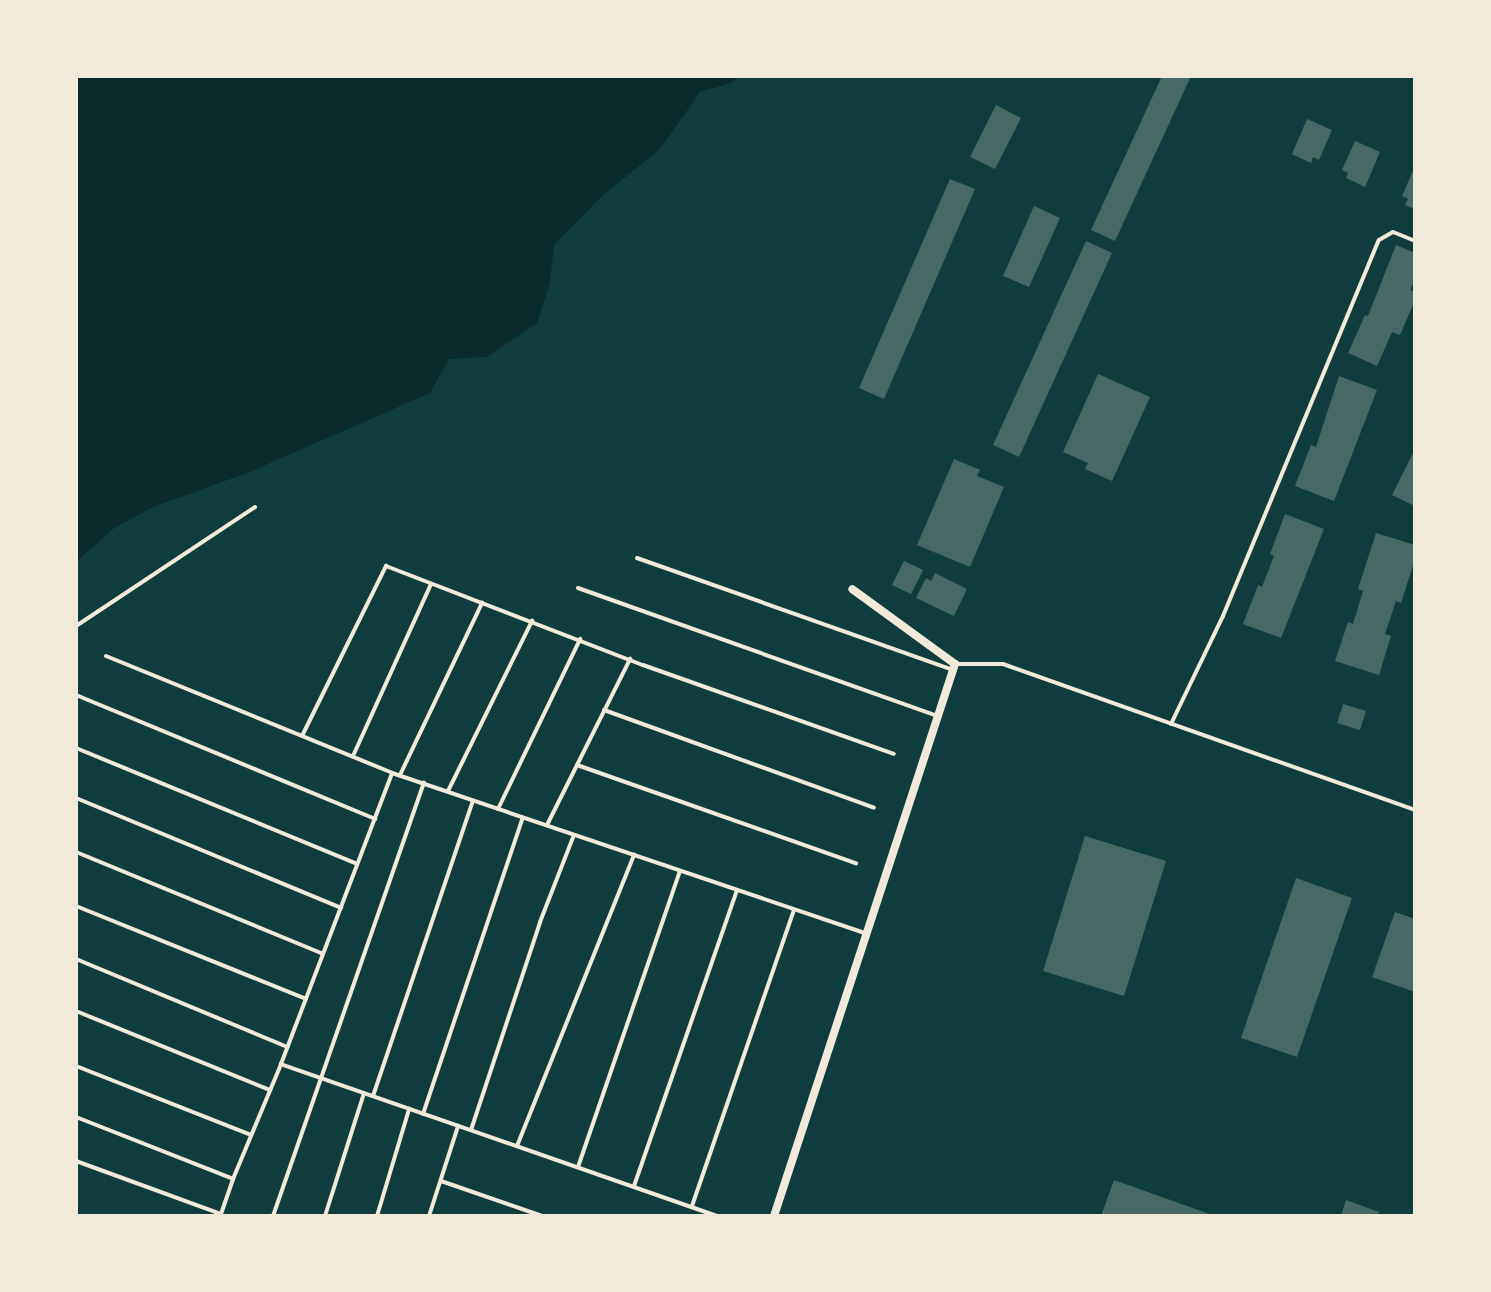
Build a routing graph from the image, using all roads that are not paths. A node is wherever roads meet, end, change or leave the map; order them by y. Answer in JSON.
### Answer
{"nodes":[{"id":1,"x":1415,"y":241,"type":"edge"},
{"id":2,"x":255,"y":507,"type":"dead end"},
{"id":3,"x":637,"y":558,"type":"dead end"},
{"id":4,"x":431,"y":584,"type":"junction"},
{"id":5,"x":578,"y":588,"type":"dead end"},
{"id":6,"x":852,"y":589,"type":"dead end"},
{"id":7,"x":482,"y":603,"type":"junction"},
{"id":8,"x":532,"y":621,"type":"junction"},
{"id":9,"x":76,"y":626,"type":"edge"},
{"id":10,"x":580,"y":639,"type":"junction"},
{"id":11,"x":106,"y":656,"type":"dead end"},
{"id":12,"x":630,"y":659,"type":"junction"},
{"id":13,"x":954,"y":667,"type":"junction"},
{"id":14,"x":76,"y":695,"type":"edge"},
{"id":15,"x":604,"y":710,"type":"junction"},
{"id":16,"x":938,"y":716,"type":"junction"},
{"id":17,"x":1171,"y":724,"type":"junction"},
{"id":18,"x":302,"y":736,"type":"junction"},
{"id":19,"x":76,"y":748,"type":"edge"},
{"id":20,"x":894,"y":754,"type":"dead end"},
{"id":21,"x":352,"y":756,"type":"junction"},
{"id":22,"x":577,"y":765,"type":"junction"},
{"id":23,"x":392,"y":773,"type":"junction"},
{"id":24,"x":400,"y":775,"type":"junction"},
{"id":25,"x":424,"y":783,"type":"junction"},
{"id":26,"x":448,"y":791,"type":"junction"},
{"id":27,"x":76,"y":798,"type":"edge"},
{"id":28,"x":473,"y":800,"type":"junction"},
{"id":29,"x":874,"y":808,"type":"dead end"},
{"id":30,"x":498,"y":809,"type":"junction"},
{"id":31,"x":1415,"y":810,"type":"edge"},
{"id":32,"x":523,"y":817,"type":"junction"},
{"id":33,"x":375,"y":819,"type":"junction"},
{"id":34,"x":547,"y":825,"type":"junction"},
{"id":35,"x":574,"y":835,"type":"junction"},
{"id":36,"x":76,"y":852,"type":"edge"},
{"id":37,"x":634,"y":855,"type":"junction"},
{"id":38,"x":856,"y":863,"type":"dead end"},
{"id":39,"x":357,"y":864,"type":"junction"},
{"id":40,"x":680,"y":871,"type":"junction"},
{"id":41,"x":737,"y":890,"type":"junction"},
{"id":42,"x":76,"y":906,"type":"edge"},
{"id":43,"x":341,"y":908,"type":"junction"},
{"id":44,"x":794,"y":910,"type":"junction"},
{"id":45,"x":865,"y":933,"type":"junction"},
{"id":46,"x":323,"y":954,"type":"junction"},
{"id":47,"x":76,"y":959,"type":"edge"},
{"id":48,"x":306,"y":999,"type":"junction"},
{"id":49,"x":76,"y":1011,"type":"edge"},
{"id":50,"x":287,"y":1047,"type":"junction"},
{"id":51,"x":281,"y":1064,"type":"junction"},
{"id":52,"x":76,"y":1066,"type":"edge"},
{"id":53,"x":322,"y":1078,"type":"junction"},
{"id":54,"x":270,"y":1090,"type":"junction"},
{"id":55,"x":364,"y":1093,"type":"junction"},
{"id":56,"x":373,"y":1096,"type":"junction"},
{"id":57,"x":409,"y":1109,"type":"junction"},
{"id":58,"x":423,"y":1114,"type":"junction"},
{"id":59,"x":76,"y":1117,"type":"edge"},
{"id":60,"x":458,"y":1126,"type":"junction"},
{"id":61,"x":471,"y":1130,"type":"junction"},
{"id":62,"x":251,"y":1135,"type":"junction"},
{"id":63,"x":517,"y":1146,"type":"junction"},
{"id":64,"x":76,"y":1161,"type":"edge"},
{"id":65,"x":578,"y":1168,"type":"junction"},
{"id":66,"x":233,"y":1179,"type":"junction"},
{"id":67,"x":441,"y":1181,"type":"junction"},
{"id":68,"x":634,"y":1187,"type":"junction"},
{"id":69,"x":692,"y":1207,"type":"junction"},
{"id":70,"x":223,"y":1215,"type":"edge"},
{"id":71,"x":273,"y":1216,"type":"edge"},
{"id":72,"x":325,"y":1216,"type":"edge"},
{"id":73,"x":377,"y":1216,"type":"edge"},
{"id":74,"x":429,"y":1216,"type":"edge"},
{"id":75,"x":542,"y":1216,"type":"edge"},
{"id":76,"x":717,"y":1216,"type":"edge"},
{"id":77,"x":774,"y":1216,"type":"edge"}],
"edges":[{"from":1,"to":17,"type":"lane"},
{"from":2,"to":9,"type":"lane"},
{"from":3,"to":13,"type":"lane"},
{"from":4,"to":7,"type":"lane"},
{"from":4,"to":18,"type":"lane"},
{"from":4,"to":21,"type":"lane"},
{"from":5,"to":16,"type":"lane"},
{"from":6,"to":13,"type":"street"},
{"from":7,"to":8,"type":"lane"},
{"from":7,"to":24,"type":"lane"},
{"from":8,"to":10,"type":"lane"},
{"from":8,"to":26,"type":"lane"},
{"from":10,"to":12,"type":"lane"},
{"from":10,"to":30,"type":"lane"},
{"from":11,"to":18,"type":"lane"},
{"from":12,"to":15,"type":"lane"},
{"from":12,"to":20,"type":"lane"},
{"from":13,"to":16,"type":"street"},
{"from":13,"to":17,"type":"lane"},
{"from":14,"to":33,"type":"lane"},
{"from":15,"to":22,"type":"lane"},
{"from":15,"to":29,"type":"lane"},
{"from":16,"to":45,"type":"street"},
{"from":17,"to":31,"type":"lane"},
{"from":18,"to":21,"type":"lane"},
{"from":19,"to":39,"type":"lane"},
{"from":21,"to":23,"type":"lane"},
{"from":22,"to":34,"type":"lane"},
{"from":22,"to":38,"type":"lane"},
{"from":23,"to":24,"type":"lane"},
{"from":23,"to":33,"type":"lane"},
{"from":24,"to":25,"type":"lane"},
{"from":25,"to":26,"type":"lane"},
{"from":25,"to":53,"type":"lane"},
{"from":26,"to":28,"type":"lane"},
{"from":27,"to":43,"type":"lane"},
{"from":28,"to":30,"type":"lane"},
{"from":28,"to":56,"type":"lane"},
{"from":30,"to":32,"type":"lane"},
{"from":32,"to":34,"type":"lane"},
{"from":32,"to":58,"type":"lane"},
{"from":33,"to":39,"type":"lane"},
{"from":34,"to":35,"type":"lane"},
{"from":35,"to":37,"type":"lane"},
{"from":35,"to":61,"type":"lane"},
{"from":36,"to":46,"type":"lane"},
{"from":37,"to":40,"type":"lane"},
{"from":37,"to":63,"type":"lane"},
{"from":39,"to":43,"type":"lane"},
{"from":40,"to":41,"type":"lane"},
{"from":40,"to":65,"type":"lane"},
{"from":41,"to":44,"type":"lane"},
{"from":41,"to":68,"type":"lane"},
{"from":42,"to":48,"type":"lane"},
{"from":43,"to":46,"type":"lane"},
{"from":44,"to":45,"type":"lane"},
{"from":44,"to":69,"type":"lane"},
{"from":45,"to":77,"type":"street"},
{"from":46,"to":48,"type":"lane"},
{"from":47,"to":50,"type":"lane"},
{"from":48,"to":50,"type":"lane"},
{"from":49,"to":54,"type":"lane"},
{"from":50,"to":51,"type":"lane"},
{"from":51,"to":53,"type":"lane"},
{"from":51,"to":54,"type":"lane"},
{"from":52,"to":62,"type":"lane"},
{"from":53,"to":55,"type":"lane"},
{"from":53,"to":71,"type":"lane"},
{"from":54,"to":62,"type":"lane"},
{"from":55,"to":56,"type":"lane"},
{"from":55,"to":72,"type":"lane"},
{"from":56,"to":57,"type":"lane"},
{"from":57,"to":58,"type":"lane"},
{"from":57,"to":73,"type":"lane"},
{"from":58,"to":60,"type":"lane"},
{"from":59,"to":66,"type":"lane"},
{"from":60,"to":61,"type":"lane"},
{"from":60,"to":67,"type":"lane"},
{"from":61,"to":63,"type":"lane"},
{"from":62,"to":66,"type":"lane"},
{"from":63,"to":65,"type":"lane"},
{"from":64,"to":70,"type":"lane"},
{"from":65,"to":68,"type":"lane"},
{"from":66,"to":70,"type":"lane"},
{"from":67,"to":74,"type":"lane"},
{"from":67,"to":75,"type":"lane"},
{"from":68,"to":69,"type":"lane"},
{"from":69,"to":76,"type":"lane"}]}
